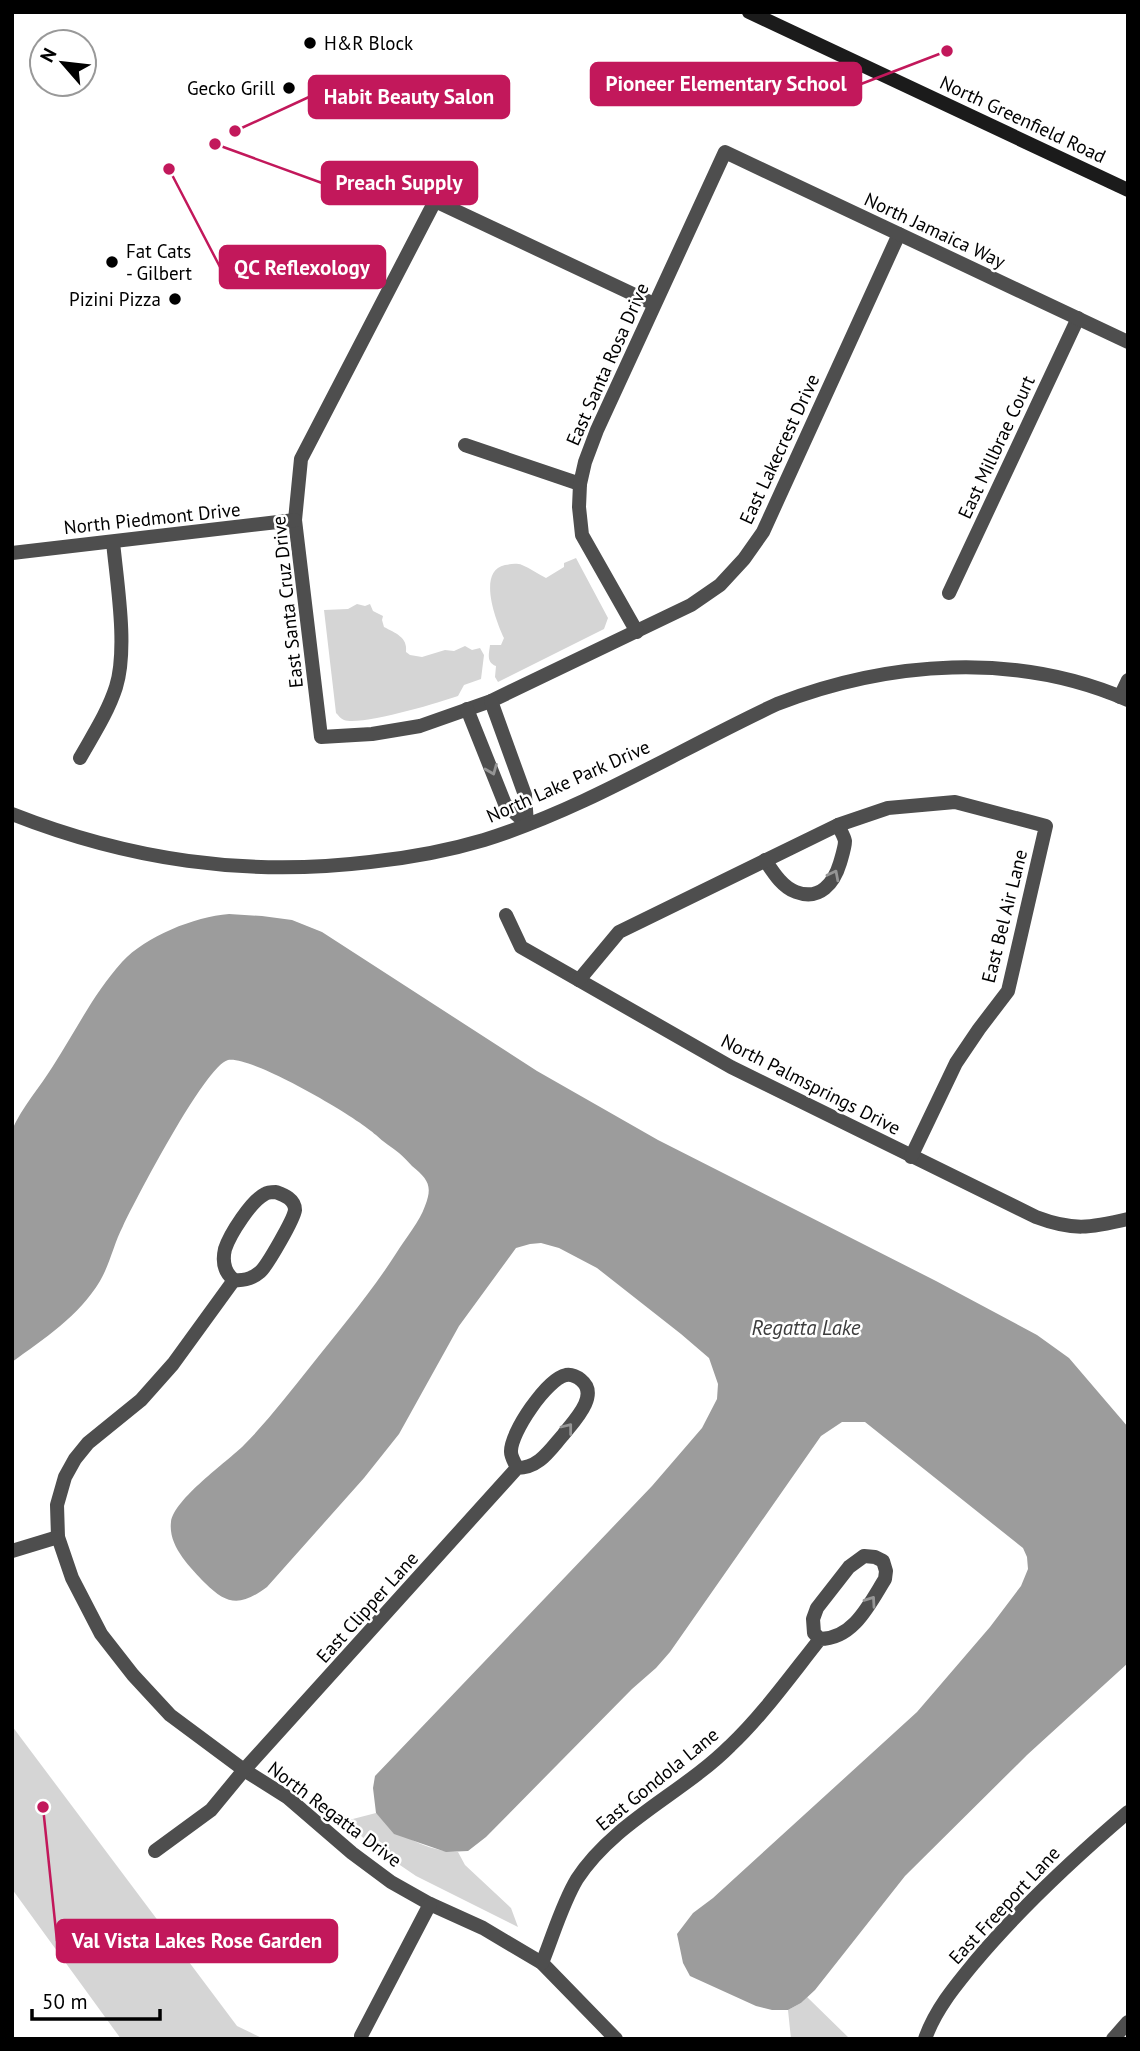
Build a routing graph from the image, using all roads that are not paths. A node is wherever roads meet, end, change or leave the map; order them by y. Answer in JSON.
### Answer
{"nodes":[{"id":1,"x":749,"y":12,"type":"edge"},
{"id":2,"x":725,"y":152,"type":"joint"},
{"id":3,"x":1128,"y":190,"type":"edge"},
{"id":4,"x":899,"y":234,"type":"junction"},
{"id":5,"x":654,"y":304,"type":"junction"},
{"id":6,"x":1078,"y":318,"type":"junction"},
{"id":7,"x":1128,"y":342,"type":"edge"},
{"id":8,"x":465,"y":445,"type":"dead end"},
{"id":9,"x":580,"y":484,"type":"junction"},
{"id":10,"x":295,"y":520,"type":"junction"},
{"id":11,"x":113,"y":542,"type":"junction"},
{"id":12,"x":12,"y":553,"type":"edge"},
{"id":13,"x":949,"y":593,"type":"dead end"},
{"id":14,"x":637,"y":632,"type":"junction"},
{"id":15,"x":1128,"y":680,"type":"edge"},
{"id":16,"x":1124,"y":698,"type":"edge"},
{"id":17,"x":491,"y":701,"type":"junction"},
{"id":18,"x":467,"y":709,"type":"junction"},
{"id":19,"x":321,"y":737,"type":"joint"},
{"id":20,"x":80,"y":758,"type":"dead end"},
{"id":21,"x":12,"y":814,"type":"edge"},
{"id":22,"x":527,"y":824,"type":"junction"},
{"id":23,"x":838,"y":825,"type":"junction"},
{"id":24,"x":765,"y":860,"type":"junction"},
{"id":25,"x":506,"y":915,"type":"dead end"},
{"id":26,"x":579,"y":980,"type":"junction"},
{"id":27,"x":911,"y":1157,"type":"junction"},
{"id":28,"x":1128,"y":1219,"type":"edge"},
{"id":29,"x":234,"y":1280,"type":"junction"},
{"id":30,"x":517,"y":1468,"type":"junction"},
{"id":31,"x":58,"y":1537,"type":"junction"},
{"id":32,"x":12,"y":1551,"type":"edge"},
{"id":33,"x":820,"y":1639,"type":"junction"},
{"id":34,"x":244,"y":1770,"type":"junction"},
{"id":35,"x":1128,"y":1812,"type":"edge"},
{"id":36,"x":155,"y":1851,"type":"dead end"},
{"id":37,"x":430,"y":1904,"type":"junction"},
{"id":38,"x":542,"y":1964,"type":"junction"},
{"id":39,"x":1128,"y":2022,"type":"edge"},
{"id":40,"x":361,"y":2036,"type":"dead end"},
{"id":41,"x":616,"y":2039,"type":"edge"},
{"id":42,"x":925,"y":2039,"type":"edge"},
{"id":43,"x":1112,"y":2039,"type":"edge"}],
"edges":[{"from":1,"to":3,"type":"main road","name":"North Greenfield Road"},
{"from":2,"to":4,"type":"street","name":"North Jamaica Way"},
{"from":2,"to":5,"type":"street","name":"East Santa Rosa Drive"},
{"from":4,"to":6,"type":"street","name":"North Jamaica Way"},
{"from":4,"to":14,"type":"street","name":"East Lakecrest Drive"},
{"from":5,"to":9,"type":"street","name":"East Santa Rosa Drive"},
{"from":5,"to":10,"type":"street","name":"East Santa Cruz Drive"},
{"from":6,"to":7,"type":"street","name":"North Jamaica Way"},
{"from":6,"to":13,"type":"street","name":"East Millbrae Court"},
{"from":8,"to":9,"type":"street"},
{"from":9,"to":14,"type":"street","name":"East Santa Rosa Drive"},
{"from":10,"to":11,"type":"street","name":"North Piedmont Drive"},
{"from":10,"to":19,"type":"street","name":"East Santa Cruz Drive"},
{"from":11,"to":12,"type":"street","name":"North Piedmont Drive"},
{"from":11,"to":20,"type":"street"},
{"from":14,"to":17,"type":"street","name":"East Lakecrest Drive"},
{"from":15,"to":16,"type":"street"},
{"from":16,"to":22,"type":"street","name":"North Lake Park Drive"},
{"from":17,"to":18,"type":"street","name":"East Lakecrest Drive"},
{"from":17,"to":22,"type":"street"},
{"from":18,"to":19,"type":"street","name":"East Lakecrest Drive"},
{"from":18,"to":22,"type":"street","one_way":true},
{"from":21,"to":22,"type":"street","name":"North Lake Park Drive"},
{"from":23,"to":24,"type":"street"},
{"from":24,"to":23,"type":"street","one_way":true},
{"from":23,"to":27,"type":"street","name":"East Bel Air Lane"},
{"from":24,"to":26,"type":"street"},
{"from":25,"to":26,"type":"street","name":"North Palmsprings Drive"},
{"from":26,"to":27,"type":"street","name":"North Palmsprings Drive"},
{"from":27,"to":28,"type":"street","name":"North Palmsprings Drive"},
{"from":29,"to":29,"type":"street"},
{"from":29,"to":31,"type":"street","name":"North Regatta Drive"},
{"from":30,"to":30,"type":"street","name":"East Clipper Lane","one_way":true},
{"from":30,"to":34,"type":"street","name":"East Clipper Lane"},
{"from":31,"to":32,"type":"street"},
{"from":31,"to":34,"type":"street","name":"North Regatta Drive"},
{"from":33,"to":33,"type":"street","name":"East Gondola Lane","one_way":true},
{"from":33,"to":38,"type":"street","name":"East Gondola Lane"},
{"from":34,"to":36,"type":"street","name":"East Clipper Lane"},
{"from":34,"to":37,"type":"street","name":"North Regatta Drive"},
{"from":35,"to":42,"type":"street","name":"East Freeport Lane"},
{"from":37,"to":38,"type":"street","name":"North Regatta Drive"},
{"from":37,"to":40,"type":"street"},
{"from":38,"to":41,"type":"street","name":"North Regatta Drive"},
{"from":39,"to":43,"type":"street"}]}
